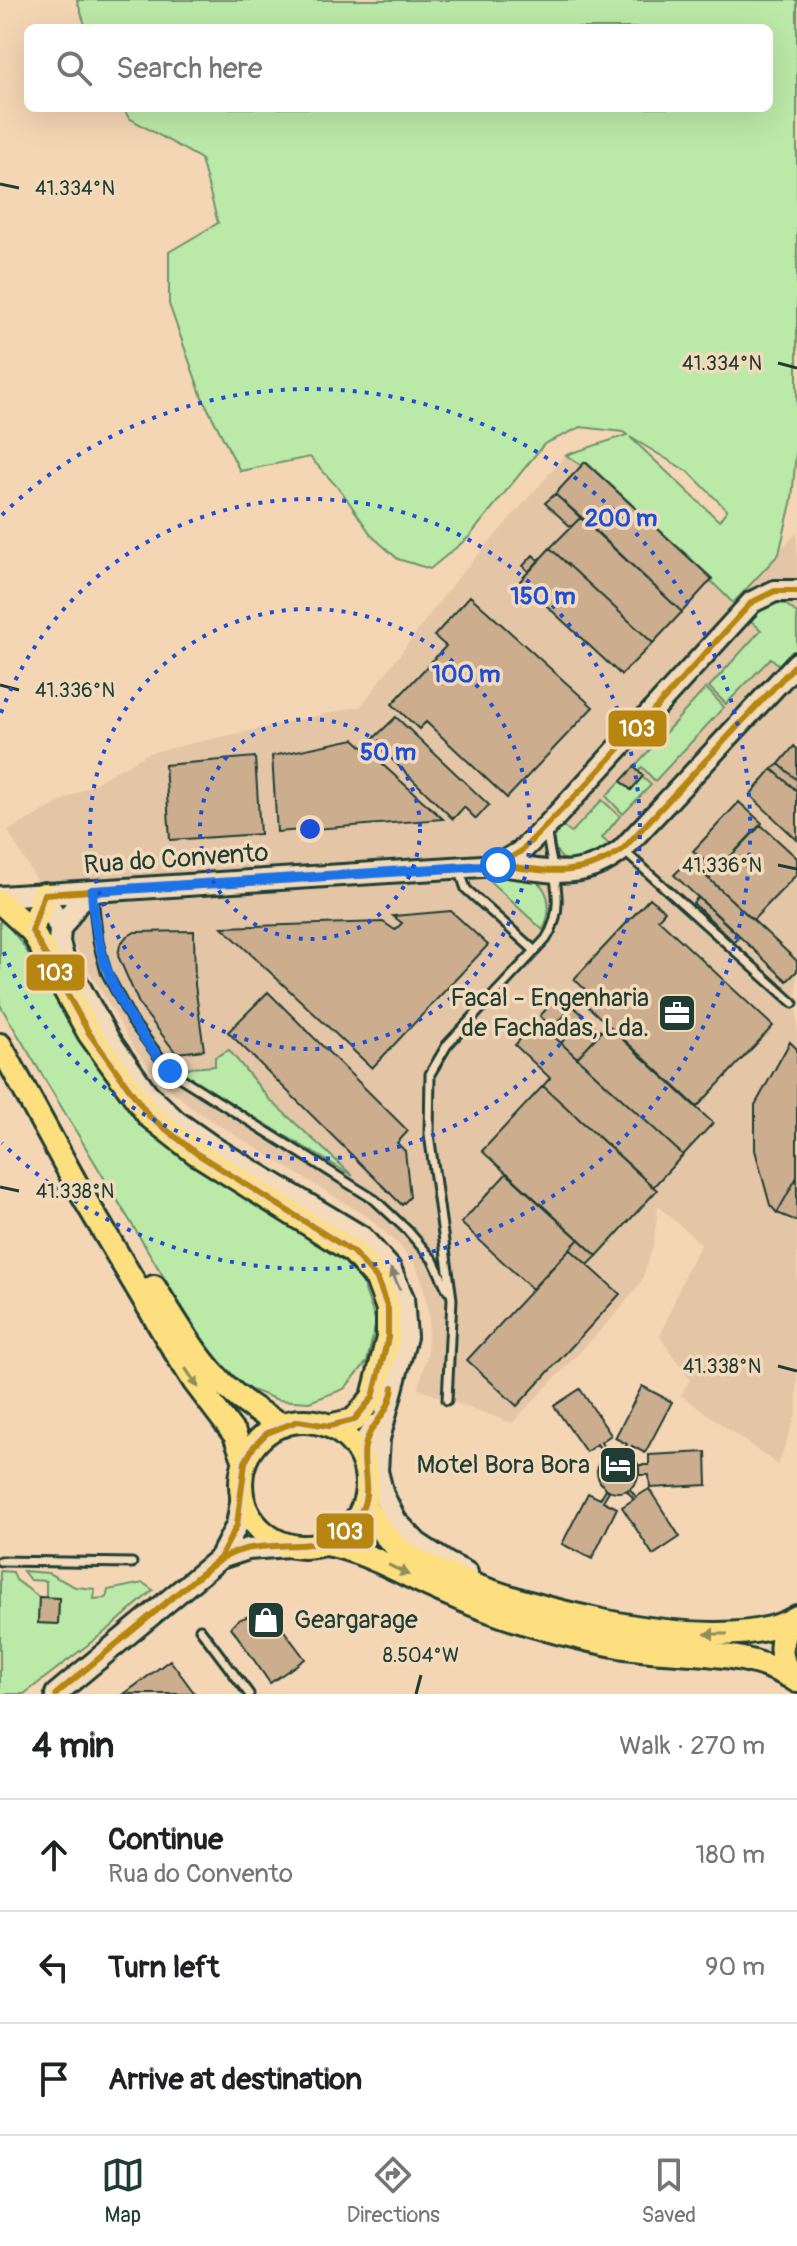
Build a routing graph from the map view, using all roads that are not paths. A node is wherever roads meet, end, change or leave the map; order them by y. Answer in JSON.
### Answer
{"nodes":[{"id":1,"x":797,"y":591,"type":"edge"},
{"id":2,"x":797,"y":663,"type":"edge"},
{"id":3,"x":547,"y":826,"type":"junction"},
{"id":4,"x":622,"y":850,"type":"junction"},
{"id":5,"x":498,"y":865,"type":"junction"},
{"id":6,"x":459,"y":867,"type":"junction"},
{"id":7,"x":555,"y":872,"type":"junction"},
{"id":8,"x":92,"y":891,"type":"junction"},
{"id":9,"x":44,"y":894,"type":"junction"},
{"id":10,"x":0,"y":900,"type":"edge"},
{"id":11,"x":60,"y":929,"type":"junction"},
{"id":12,"x":32,"y":931,"type":"junction"},
{"id":13,"x":535,"y":951,"type":"junction"},
{"id":14,"x":793,"y":1003,"type":"dead end"},
{"id":15,"x":0,"y":1045,"type":"edge"},
{"id":16,"x":39,"y":1112,"type":"junction"},
{"id":17,"x":452,"y":1299,"type":"junction"},
{"id":18,"x":447,"y":1400,"type":"dead end"},
{"id":19,"x":388,"y":1409,"type":"junction"},
{"id":20,"x":283,"y":1425,"type":"junction"},
{"id":21,"x":329,"y":1426,"type":"junction"},
{"id":22,"x":362,"y":1459,"type":"junction"},
{"id":23,"x":245,"y":1462,"type":"junction"},
{"id":24,"x":242,"y":1496,"type":"junction"},
{"id":25,"x":364,"y":1505,"type":"junction"},
{"id":26,"x":326,"y":1544,"type":"junction"},
{"id":27,"x":289,"y":1546,"type":"junction"},
{"id":28,"x":220,"y":1558,"type":"junction"},
{"id":29,"x":0,"y":1561,"type":"edge"},
{"id":30,"x":132,"y":1563,"type":"dead end"},
{"id":31,"x":501,"y":1592,"type":"junction"},
{"id":32,"x":794,"y":1618,"type":"edge"},
{"id":33,"x":200,"y":1629,"type":"dead end"},
{"id":34,"x":794,"y":1679,"type":"edge"},
{"id":35,"x":56,"y":1694,"type":"edge"},
{"id":36,"x":249,"y":1694,"type":"edge"}],
"edges":[{"from":1,"to":3,"type":"street"},
{"from":2,"to":4,"type":"street","name":"Rua do Convento"},
{"from":3,"to":5,"type":"street"},
{"from":3,"to":7,"type":"lane"},
{"from":4,"to":7,"type":"street","name":"Rua do Convento"},
{"from":4,"to":14,"type":"lane"},
{"from":5,"to":6,"type":"street","name":"Rua do Convento"},
{"from":5,"to":7,"type":"street","name":"Rua do Convento"},
{"from":6,"to":8,"type":"street","name":"Rua do Convento"},
{"from":6,"to":13,"type":"lane"},
{"from":7,"to":13,"type":"lane"},
{"from":8,"to":9,"type":"street","name":"Rua do Convento"},
{"from":8,"to":11,"type":"street"},
{"from":8,"to":17,"type":"lane"},
{"from":9,"to":10,"type":"street","name":"Rua do Convento"},
{"from":9,"to":11,"type":"street"},
{"from":9,"to":12,"type":"main road"},
{"from":10,"to":12,"type":"main road"},
{"from":19,"to":11,"type":"street","one_way":true},
{"from":12,"to":21,"type":"main road"},
{"from":13,"to":17,"type":"lane"},
{"from":15,"to":16,"type":"main road"},
{"from":16,"to":20,"type":"main road"},
{"from":16,"to":23,"type":"main road","one_way":true},
{"from":17,"to":18,"type":"lane"},
{"from":19,"to":22,"type":"street"},
{"from":19,"to":31,"type":"street"},
{"from":20,"to":21,"type":"main road"},
{"from":20,"to":23,"type":"main road"},
{"from":21,"to":22,"type":"main road"},
{"from":22,"to":25,"type":"main road"},
{"from":23,"to":24,"type":"main road"},
{"from":24,"to":27,"type":"main road"},
{"from":24,"to":28,"type":"street"},
{"from":25,"to":26,"type":"main road"},
{"from":25,"to":31,"type":"main road"},
{"from":26,"to":27,"type":"main road"},
{"from":26,"to":34,"type":"main road","one_way":true},
{"from":27,"to":28,"type":"street"},
{"from":28,"to":35,"type":"street"},
{"from":29,"to":30,"type":"lane"},
{"from":32,"to":31,"type":"main road","one_way":true},
{"from":32,"to":34,"type":"main road"},
{"from":33,"to":36,"type":"lane"}]}
